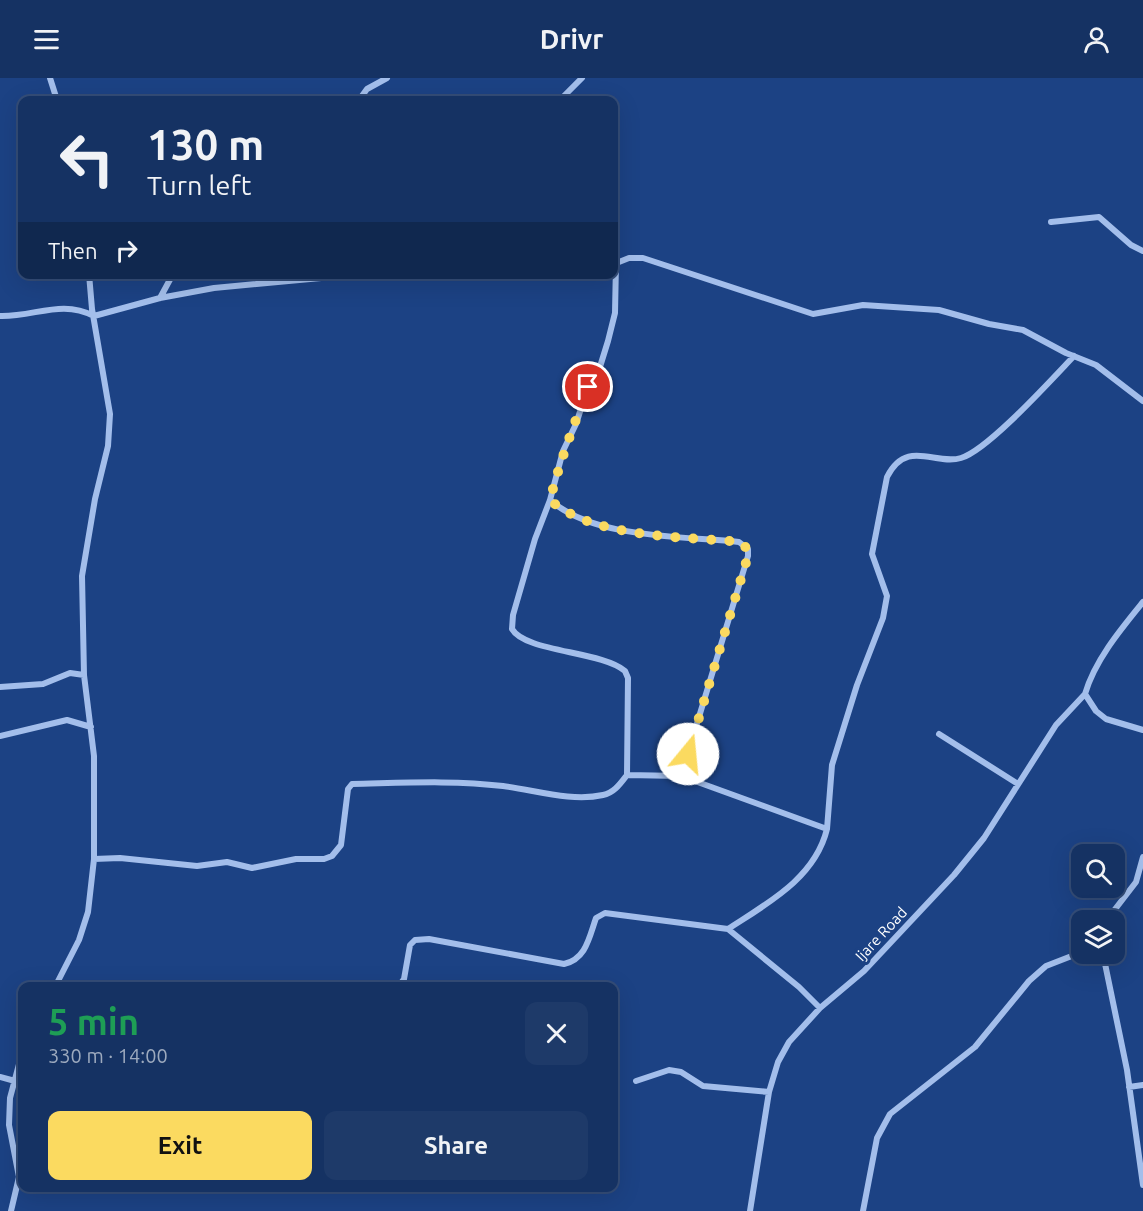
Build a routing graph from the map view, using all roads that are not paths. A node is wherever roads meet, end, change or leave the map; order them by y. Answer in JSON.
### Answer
{"nodes":[{"id":1,"x":50,"y":78,"type":"edge"},
{"id":2,"x":387,"y":78,"type":"edge"},
{"id":3,"x":582,"y":78,"type":"edge"},
{"id":4,"x":56,"y":96,"type":"edge"},
{"id":5,"x":362,"y":96,"type":"edge"},
{"id":6,"x":564,"y":96,"type":"edge"},
{"id":7,"x":1051,"y":222,"type":"dead end"},
{"id":8,"x":1143,"y":251,"type":"edge"},
{"id":9,"x":618,"y":262,"type":"edge"},
{"id":10,"x":90,"y":279,"type":"edge"},
{"id":11,"x":170,"y":279,"type":"edge"},
{"id":12,"x":310,"y":279,"type":"edge"},
{"id":13,"x":615,"y":279,"type":"edge"},
{"id":14,"x":160,"y":298,"type":"junction"},
{"id":15,"x":0,"y":316,"type":"edge"},
{"id":16,"x":94,"y":316,"type":"junction"},
{"id":17,"x":1074,"y":356,"type":"junction"},
{"id":18,"x":1143,"y":401,"type":"edge"},
{"id":19,"x":550,"y":500,"type":"junction"},
{"id":20,"x":1143,"y":602,"type":"edge"},
{"id":21,"x":84,"y":675,"type":"junction"},
{"id":22,"x":0,"y":687,"type":"edge"},
{"id":23,"x":1085,"y":694,"type":"junction"},
{"id":24,"x":91,"y":728,"type":"junction"},
{"id":25,"x":1143,"y":730,"type":"edge"},
{"id":26,"x":939,"y":734,"type":"dead end"},
{"id":27,"x":0,"y":736,"type":"edge"},
{"id":28,"x":627,"y":776,"type":"junction"},
{"id":29,"x":681,"y":776,"type":"junction"},
{"id":30,"x":1018,"y":784,"type":"junction"},
{"id":31,"x":827,"y":829,"type":"junction"},
{"id":32,"x":1143,"y":857,"type":"edge"},
{"id":33,"x":94,"y":859,"type":"junction"},
{"id":34,"x":1114,"y":910,"type":"edge"},
{"id":35,"x":728,"y":929,"type":"junction"},
{"id":36,"x":1071,"y":955,"type":"edge"},
{"id":37,"x":1105,"y":964,"type":"edge"},
{"id":38,"x":58,"y":982,"type":"edge"},
{"id":39,"x":402,"y":982,"type":"edge"},
{"id":40,"x":820,"y":1008,"type":"junction"},
{"id":41,"x":18,"y":1069,"type":"edge"},
{"id":42,"x":0,"y":1077,"type":"edge"},
{"id":43,"x":15,"y":1081,"type":"junction"},
{"id":44,"x":636,"y":1082,"type":"dead end"},
{"id":45,"x":1143,"y":1085,"type":"edge"},
{"id":46,"x":1129,"y":1087,"type":"junction"},
{"id":47,"x":769,"y":1092,"type":"junction"},
{"id":48,"x":18,"y":1172,"type":"edge"},
{"id":49,"x":18,"y":1181,"type":"edge"},
{"id":50,"x":1143,"y":1185,"type":"edge"},
{"id":51,"x":11,"y":1211,"type":"edge"},
{"id":52,"x":750,"y":1211,"type":"edge"},
{"id":53,"x":863,"y":1211,"type":"edge"}],
"edges":[{"from":1,"to":4,"type":"street"},
{"from":2,"to":5,"type":"street"},
{"from":3,"to":6,"type":"street"},
{"from":7,"to":8,"type":"street"},
{"from":9,"to":17,"type":"street"},
{"from":10,"to":16,"type":"street"},
{"from":11,"to":14,"type":"street"},
{"from":12,"to":14,"type":"street"},
{"from":13,"to":19,"type":"street"},
{"from":14,"to":16,"type":"street"},
{"from":15,"to":16,"type":"street"},
{"from":16,"to":21,"type":"street"},
{"from":17,"to":18,"type":"street"},
{"from":17,"to":31,"type":"street"},
{"from":19,"to":28,"type":"street"},
{"from":19,"to":29,"type":"street"},
{"from":20,"to":23,"type":"street","name":"Ijare Road"},
{"from":21,"to":22,"type":"street"},
{"from":21,"to":24,"type":"street"},
{"from":23,"to":25,"type":"street"},
{"from":23,"to":30,"type":"street","name":"Ijare Road"},
{"from":24,"to":27,"type":"street"},
{"from":24,"to":33,"type":"street"},
{"from":26,"to":30,"type":"street"},
{"from":28,"to":29,"type":"street"},
{"from":28,"to":33,"type":"street"},
{"from":29,"to":31,"type":"street"},
{"from":30,"to":40,"type":"street","name":"Ijare Road"},
{"from":31,"to":35,"type":"street"},
{"from":32,"to":34,"type":"street"},
{"from":33,"to":38,"type":"street"},
{"from":35,"to":39,"type":"street"},
{"from":35,"to":40,"type":"street"},
{"from":36,"to":53,"type":"street"},
{"from":37,"to":46,"type":"street"},
{"from":40,"to":47,"type":"street","name":"Ijare Road"},
{"from":41,"to":43,"type":"street"},
{"from":42,"to":43,"type":"street"},
{"from":43,"to":48,"type":"street"},
{"from":44,"to":47,"type":"street"},
{"from":45,"to":46,"type":"street"},
{"from":46,"to":50,"type":"street"},
{"from":47,"to":52,"type":"street","name":"Ijare Road"},
{"from":49,"to":51,"type":"street"}]}
